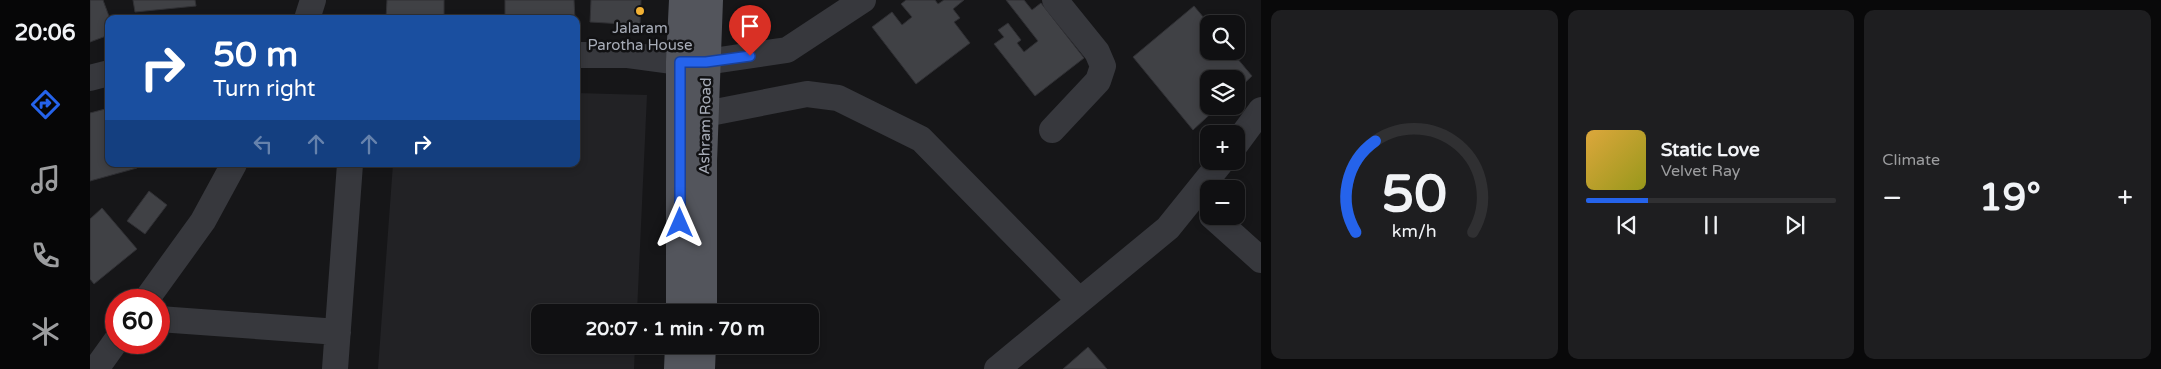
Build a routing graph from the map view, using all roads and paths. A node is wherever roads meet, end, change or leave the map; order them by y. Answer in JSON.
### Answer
{"nodes":[{"id":1,"x":313,"y":0,"type":"edge"},
{"id":2,"x":683,"y":0,"type":"edge"},
{"id":3,"x":709,"y":0,"type":"edge"},
{"id":4,"x":863,"y":0,"type":"edge"},
{"id":5,"x":1055,"y":0,"type":"edge"},
{"id":6,"x":308,"y":15,"type":"edge"},
{"id":7,"x":580,"y":55,"type":"edge"},
{"id":8,"x":693,"y":62,"type":"junction"},
{"id":9,"x":105,"y":74,"type":"edge"},
{"id":10,"x":90,"y":78,"type":"edge"},
{"id":11,"x":1261,"y":110,"type":"edge"},
{"id":12,"x":705,"y":114,"type":"junction"},
{"id":13,"x":1052,"y":130,"type":"dead end"},
{"id":14,"x":1245,"y":132,"type":"edge"},
{"id":15,"x":232,"y":167,"type":"edge"},
{"id":16,"x":350,"y":167,"type":"edge"},
{"id":17,"x":1200,"y":206,"type":"edge"},
{"id":18,"x":1222,"y":225,"type":"edge"},
{"id":19,"x":1261,"y":260,"type":"edge"},
{"id":20,"x":154,"y":289,"type":"edge"},
{"id":21,"x":1080,"y":300,"type":"junction"},
{"id":22,"x":680,"y":304,"type":"edge"},
{"id":23,"x":703,"y":304,"type":"edge"},
{"id":24,"x":170,"y":320,"type":"edge"},
{"id":25,"x":338,"y":332,"type":"junction"},
{"id":26,"x":107,"y":354,"type":"edge"},
{"id":27,"x":679,"y":354,"type":"edge"},
{"id":28,"x":702,"y":354,"type":"edge"},
{"id":29,"x":96,"y":369,"type":"edge"},
{"id":30,"x":335,"y":369,"type":"edge"},
{"id":31,"x":678,"y":369,"type":"edge"},
{"id":32,"x":701,"y":369,"type":"edge"},
{"id":33,"x":996,"y":369,"type":"edge"}],
"edges":[{"from":1,"to":6,"type":"street"},
{"from":2,"to":8,"type":"main road","name":"Ashram Road"},
{"from":3,"to":8,"type":"main road","name":"Ashram Road"},
{"from":4,"to":8,"type":"street"},
{"from":5,"to":13,"type":"street"},
{"from":7,"to":8,"type":"street"},
{"from":8,"to":12,"type":"main road","name":"Ashram Road"},
{"from":8,"to":22,"type":"main road","name":"Ashram Road"},
{"from":9,"to":10,"type":"street"},
{"from":11,"to":14,"type":"street"},
{"from":12,"to":21,"type":"street"},
{"from":12,"to":23,"type":"main road","name":"Ashram Road"},
{"from":15,"to":20,"type":"street"},
{"from":16,"to":25,"type":"street"},
{"from":17,"to":21,"type":"street"},
{"from":18,"to":19,"type":"street"},
{"from":21,"to":33,"type":"street"},
{"from":24,"to":25,"type":"street"},
{"from":25,"to":30,"type":"street"},
{"from":26,"to":29,"type":"street"},
{"from":27,"to":31,"type":"main road"},
{"from":28,"to":32,"type":"main road"}]}
